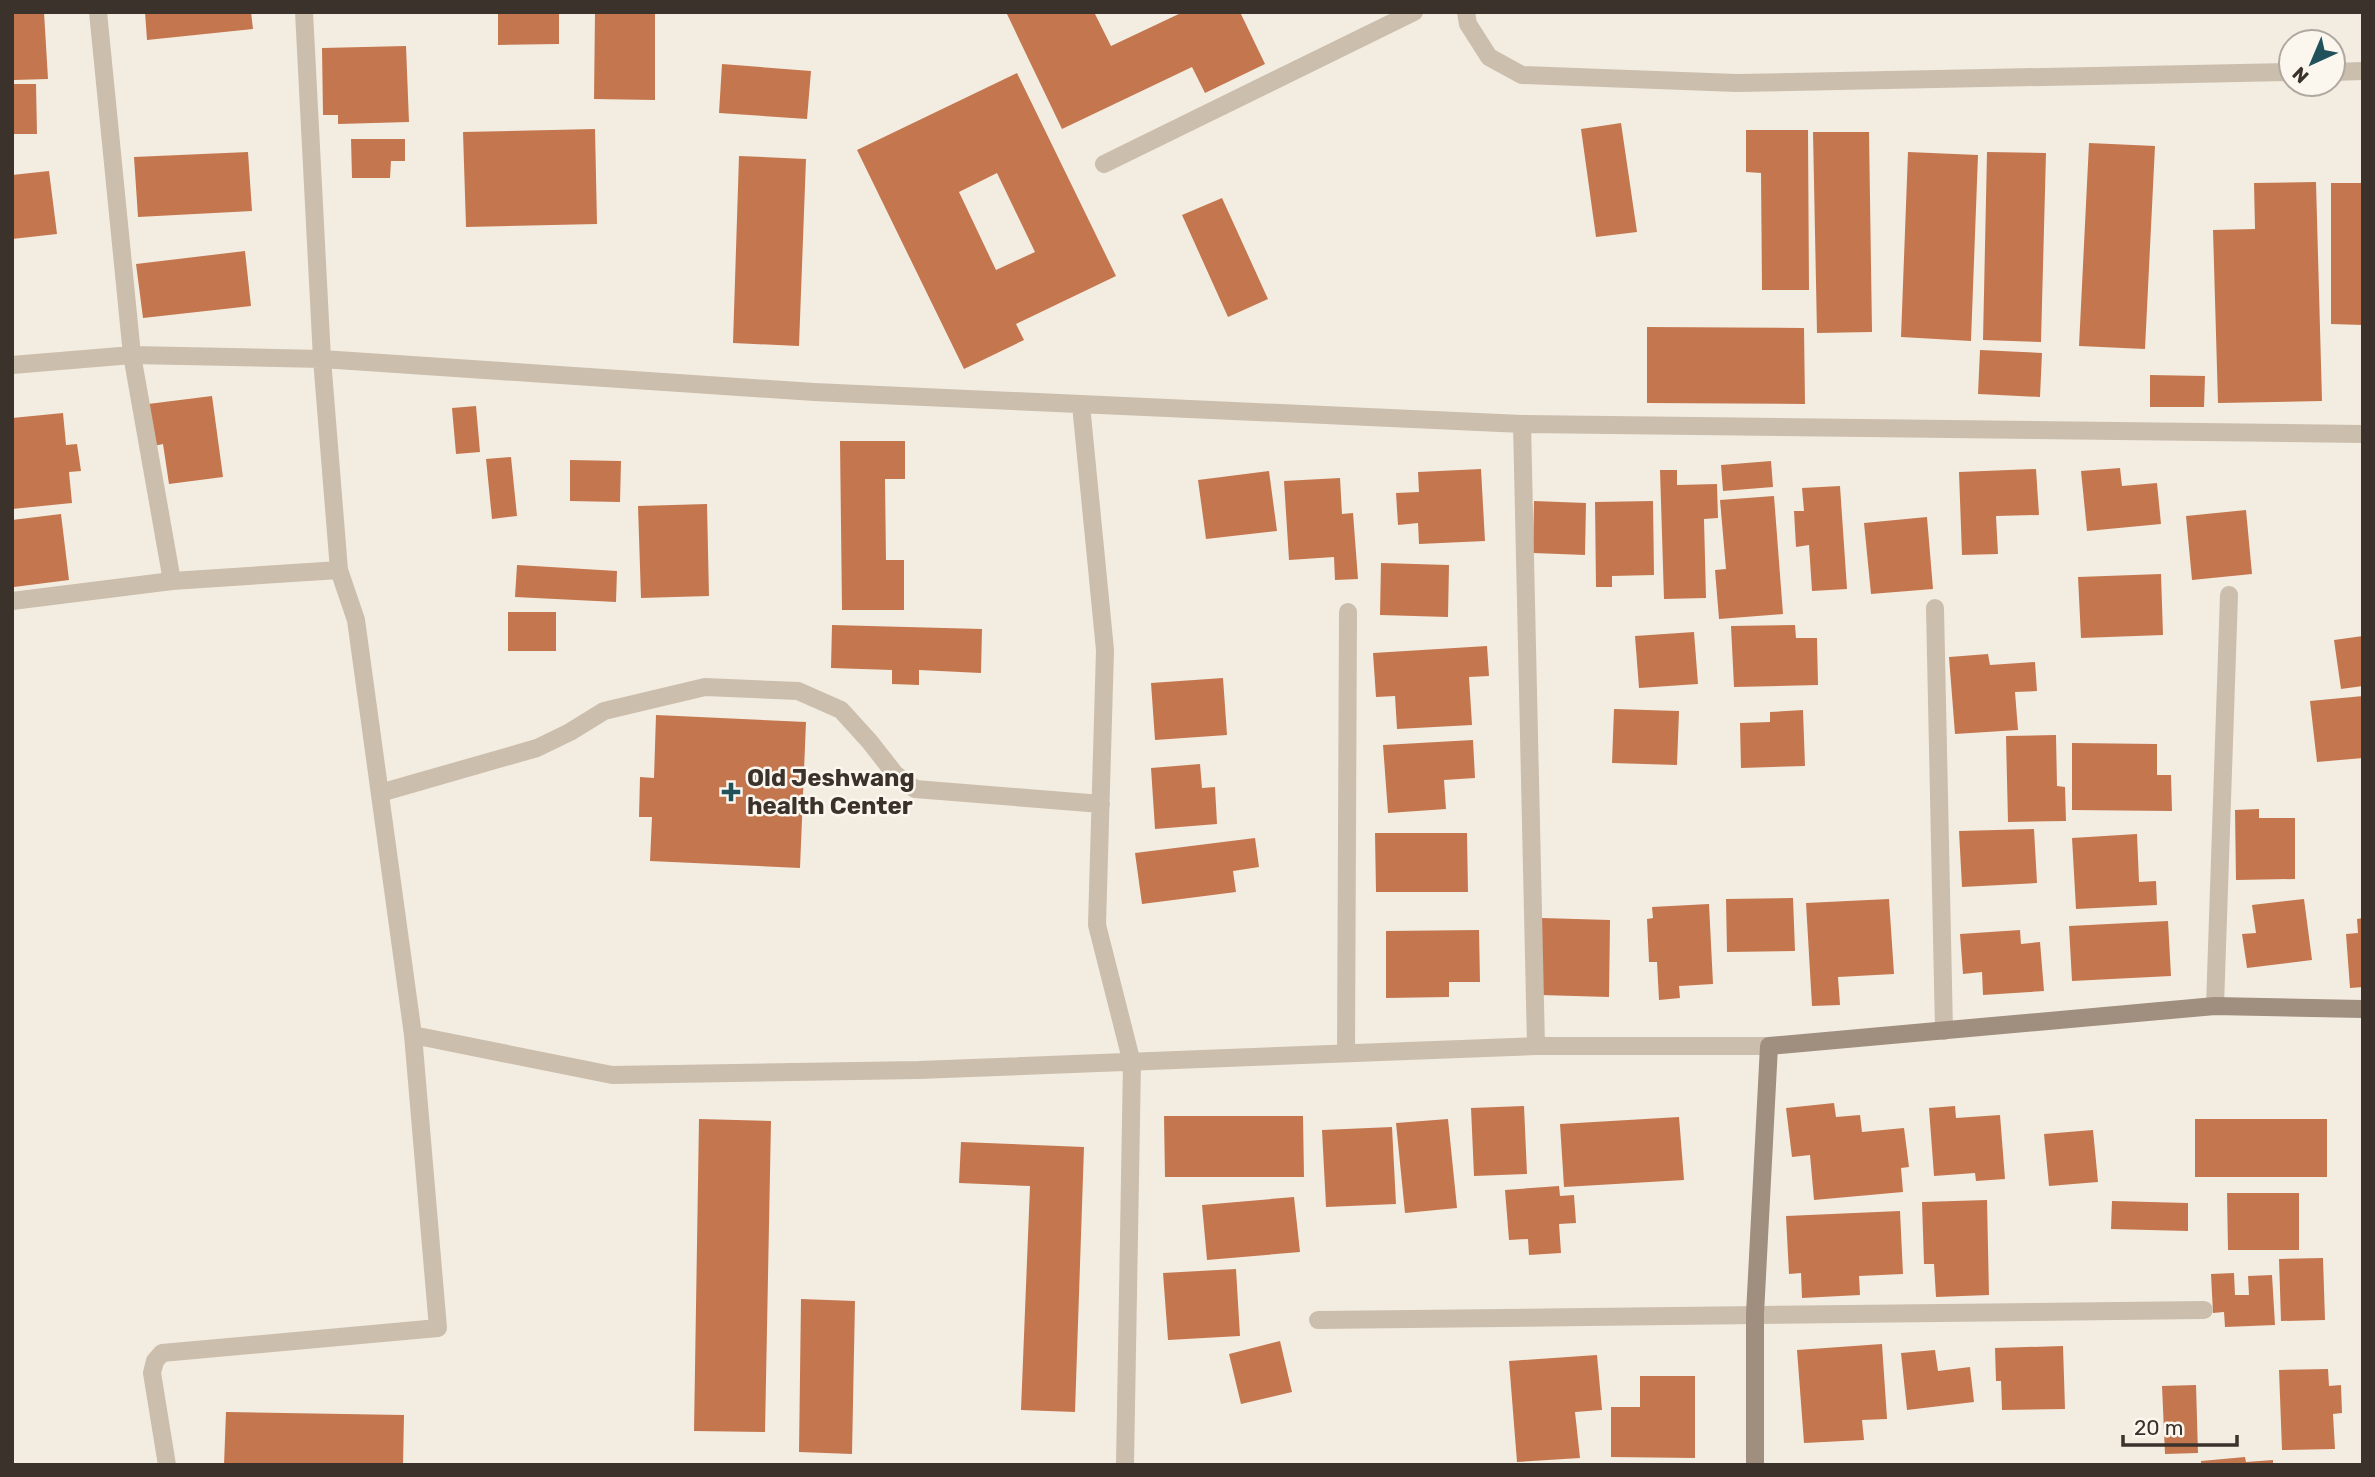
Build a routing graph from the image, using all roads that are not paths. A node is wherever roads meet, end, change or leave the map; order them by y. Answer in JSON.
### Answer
{"nodes":[{"id":1,"x":98,"y":12,"type":"edge"},
{"id":2,"x":304,"y":12,"type":"edge"},
{"id":3,"x":1414,"y":12,"type":"edge"},
{"id":4,"x":1466,"y":12,"type":"edge"},
{"id":5,"x":2277,"y":72,"type":"edge"},
{"id":6,"x":1104,"y":164,"type":"dead end"},
{"id":7,"x":132,"y":355,"type":"junction"},
{"id":8,"x":322,"y":359,"type":"junction"},
{"id":9,"x":12,"y":365,"type":"edge"},
{"id":10,"x":1081,"y":405,"type":"junction"},
{"id":11,"x":1522,"y":425,"type":"junction"},
{"id":12,"x":2363,"y":434,"type":"edge"},
{"id":13,"x":339,"y":570,"type":"junction"},
{"id":14,"x":172,"y":580,"type":"junction"},
{"id":15,"x":2230,"y":594,"type":"dead end"},
{"id":16,"x":12,"y":601,"type":"edge"},
{"id":17,"x":1935,"y":608,"type":"dead end"},
{"id":18,"x":1348,"y":612,"type":"dead end"},
{"id":19,"x":380,"y":793,"type":"junction"},
{"id":20,"x":1101,"y":804,"type":"junction"},
{"id":21,"x":2214,"y":1006,"type":"junction"},
{"id":22,"x":2363,"y":1009,"type":"edge"},
{"id":23,"x":1944,"y":1031,"type":"junction"},
{"id":24,"x":414,"y":1035,"type":"junction"},
{"id":25,"x":1536,"y":1046,"type":"junction"},
{"id":26,"x":1769,"y":1046,"type":"junction"},
{"id":27,"x":1346,"y":1053,"type":"junction"},
{"id":28,"x":1132,"y":1063,"type":"junction"},
{"id":29,"x":2204,"y":1310,"type":"dead end"},
{"id":30,"x":1755,"y":1314,"type":"junction"},
{"id":31,"x":1318,"y":1320,"type":"dead end"},
{"id":32,"x":167,"y":1465,"type":"edge"},
{"id":33,"x":1125,"y":1465,"type":"edge"},
{"id":34,"x":1755,"y":1465,"type":"edge"}],
"edges":[{"from":1,"to":7,"type":"street"},
{"from":2,"to":8,"type":"street"},
{"from":3,"to":6,"type":"street"},
{"from":4,"to":5,"type":"street"},
{"from":7,"to":8,"type":"street"},
{"from":7,"to":9,"type":"street"},
{"from":7,"to":14,"type":"street"},
{"from":8,"to":10,"type":"street"},
{"from":8,"to":13,"type":"street"},
{"from":10,"to":11,"type":"street"},
{"from":10,"to":20,"type":"street"},
{"from":11,"to":12,"type":"street"},
{"from":11,"to":25,"type":"street"},
{"from":13,"to":14,"type":"street"},
{"from":13,"to":19,"type":"street"},
{"from":14,"to":16,"type":"street"},
{"from":15,"to":21,"type":"street"},
{"from":17,"to":23,"type":"street"},
{"from":18,"to":27,"type":"street"},
{"from":19,"to":20,"type":"street"},
{"from":19,"to":24,"type":"street"},
{"from":20,"to":28,"type":"street"},
{"from":21,"to":22,"type":"street"},
{"from":21,"to":23,"type":"street"},
{"from":23,"to":26,"type":"street"},
{"from":24,"to":28,"type":"street"},
{"from":24,"to":32,"type":"street"},
{"from":25,"to":26,"type":"street"},
{"from":25,"to":27,"type":"street"},
{"from":26,"to":30,"type":"street"},
{"from":27,"to":28,"type":"street"},
{"from":28,"to":33,"type":"street"},
{"from":29,"to":30,"type":"street"},
{"from":30,"to":31,"type":"street"},
{"from":30,"to":34,"type":"street"}]}
